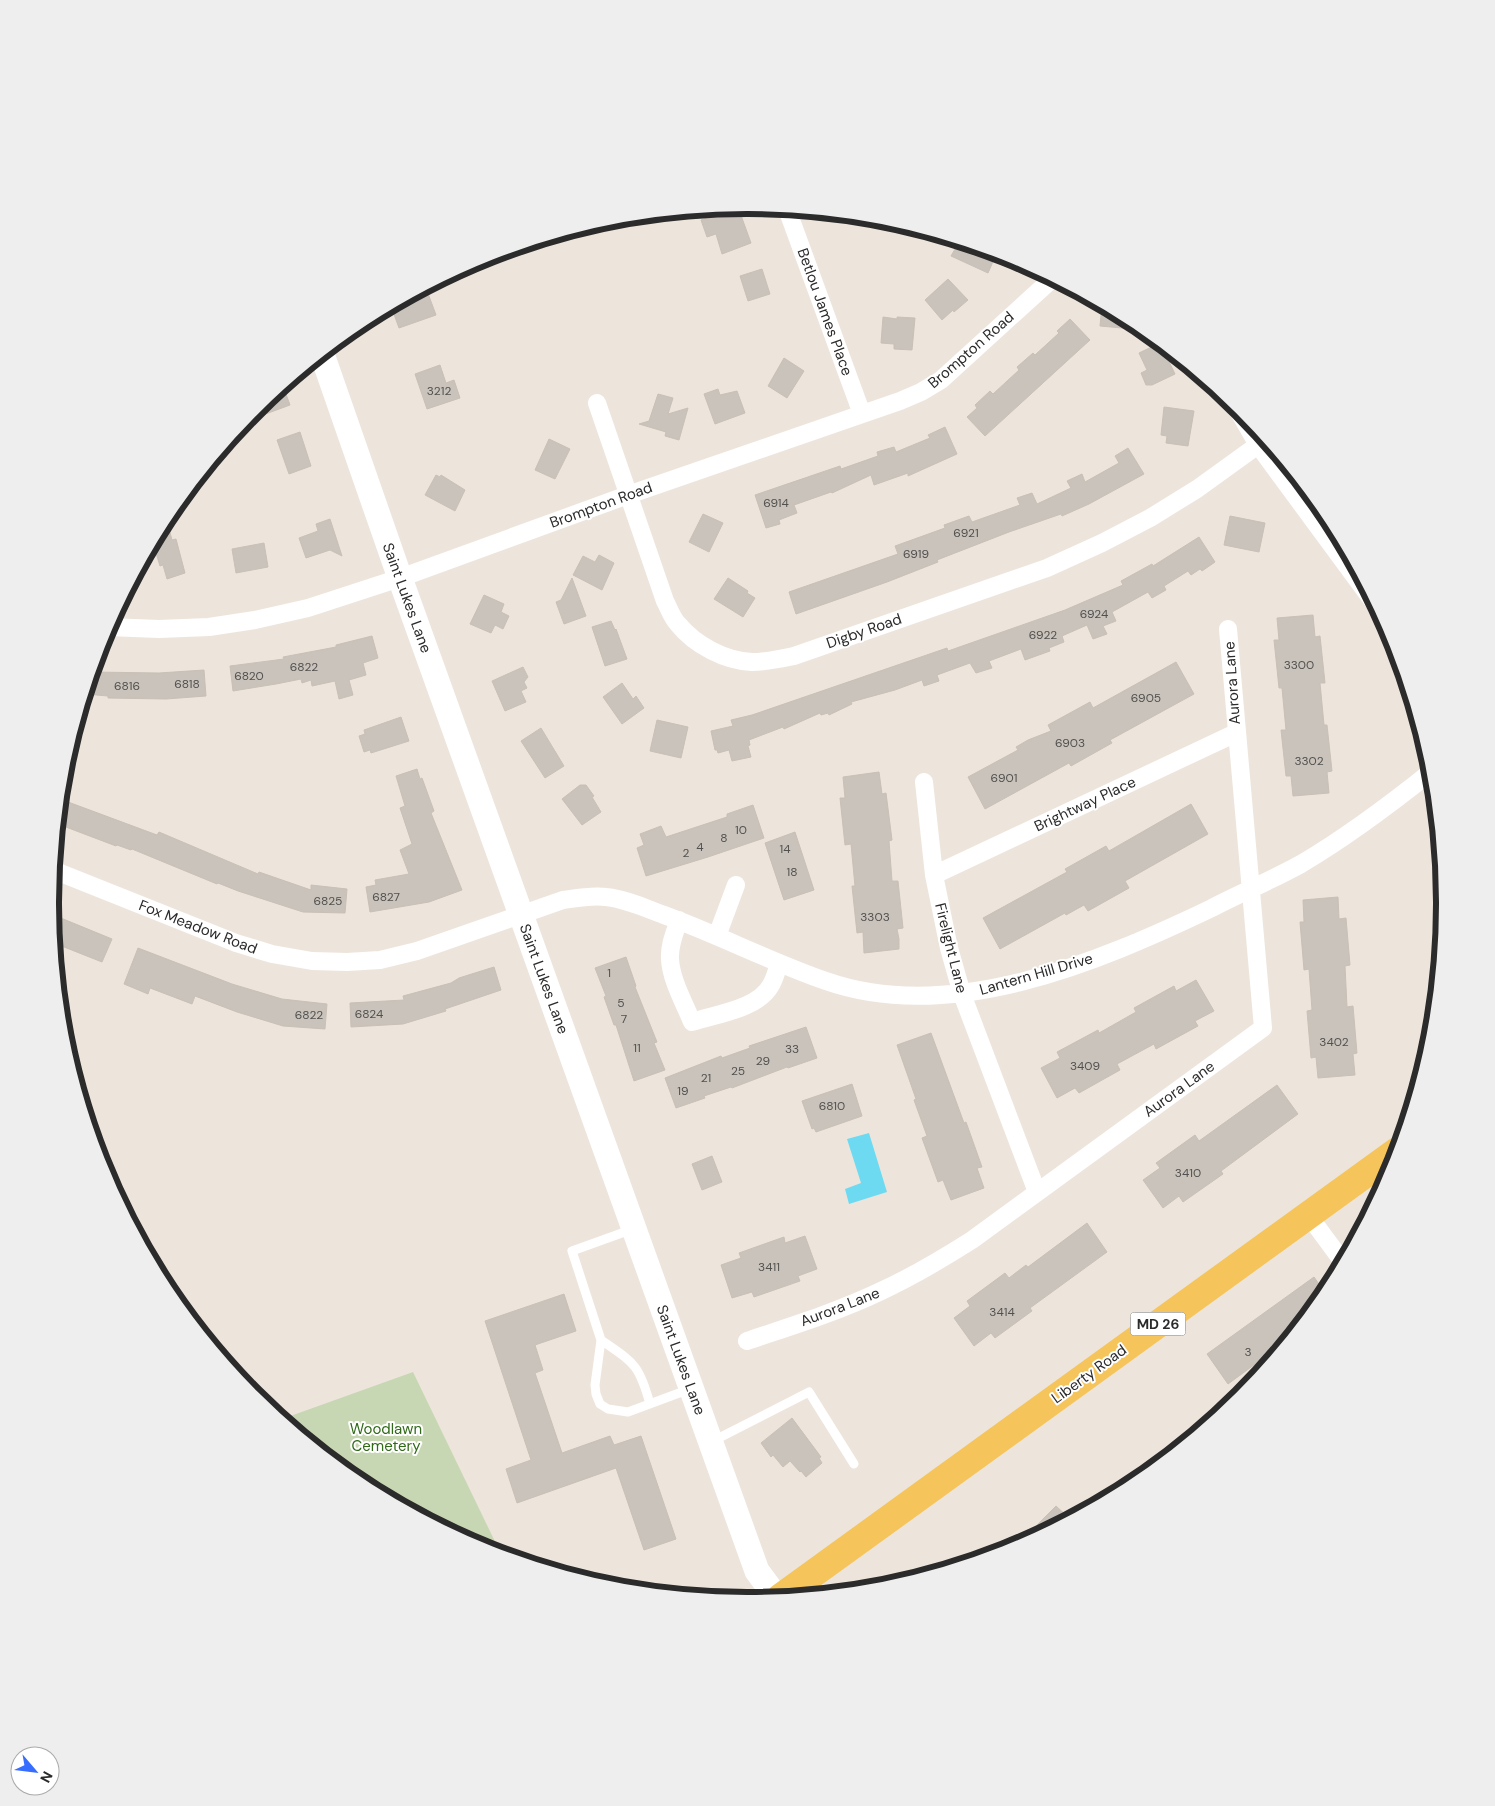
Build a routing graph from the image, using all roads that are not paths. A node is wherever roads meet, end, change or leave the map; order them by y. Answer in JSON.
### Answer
{"nodes":[{"id":1,"x":790,"y":216,"type":"edge"},
{"id":2,"x":1048,"y":283,"type":"edge"},
{"id":3,"x":324,"y":360,"type":"edge"},
{"id":4,"x":597,"y":403,"type":"dead end"},
{"id":5,"x":862,"y":414,"type":"junction"},
{"id":6,"x":1251,"y":434,"type":"edge"},
{"id":7,"x":1258,"y":445,"type":"junction"},
{"id":8,"x":628,"y":495,"type":"junction"},
{"id":9,"x":1350,"y":570,"type":"edge"},
{"id":10,"x":400,"y":578,"type":"junction"},
{"id":11,"x":116,"y":627,"type":"edge"},
{"id":12,"x":1228,"y":629,"type":"dead end"},
{"id":13,"x":1236,"y":733,"type":"junction"},
{"id":14,"x":1424,"y":777,"type":"edge"},
{"id":15,"x":924,"y":782,"type":"dead end"},
{"id":16,"x":60,"y":873,"type":"edge"},
{"id":17,"x":934,"y":875,"type":"junction"},
{"id":18,"x":736,"y":885,"type":"dead end"},
{"id":19,"x":1250,"y":889,"type":"junction"},
{"id":20,"x":520,"y":914,"type":"junction"},
{"id":21,"x":679,"y":920,"type":"junction"},
{"id":22,"x":716,"y":936,"type":"junction"},
{"id":23,"x":779,"y":963,"type":"junction"},
{"id":24,"x":962,"y":994,"type":"junction"},
{"id":25,"x":1387,"y":1160,"type":"edge"},
{"id":26,"x":1037,"y":1192,"type":"junction"},
{"id":27,"x":1309,"y":1216,"type":"junction"},
{"id":28,"x":634,"y":1229,"type":"junction"},
{"id":29,"x":1339,"y":1256,"type":"edge"},
{"id":30,"x":601,"y":1340,"type":"junction"},
{"id":31,"x":747,"y":1341,"type":"dead end"},
{"id":32,"x":691,"y":1388,"type":"junction"},
{"id":33,"x":650,"y":1404,"type":"junction"},
{"id":34,"x":711,"y":1442,"type":"junction"},
{"id":35,"x":854,"y":1464,"type":"dead end"},
{"id":36,"x":788,"y":1590,"type":"edge"},
{"id":37,"x":774,"y":1591,"type":"edge"}],
"edges":[{"from":1,"to":5,"type":"street","name":"Betlou James Place"},
{"from":2,"to":5,"type":"street","name":"Brompton Road"},
{"from":3,"to":10,"type":"street","name":"Saint Lukes Lane"},
{"from":4,"to":8,"type":"street","name":"Digby Road"},
{"from":5,"to":8,"type":"street","name":"Brompton Road"},
{"from":6,"to":7,"type":"street"},
{"from":7,"to":8,"type":"street","name":"Digby Road"},
{"from":7,"to":9,"type":"street"},
{"from":8,"to":10,"type":"street","name":"Brompton Road"},
{"from":10,"to":11,"type":"street","name":"Brompton Road"},
{"from":10,"to":20,"type":"street","name":"Saint Lukes Lane"},
{"from":12,"to":13,"type":"street","name":"Aurora Lane"},
{"from":13,"to":17,"type":"street","name":"Brightway Place"},
{"from":13,"to":19,"type":"street","name":"Aurora Lane"},
{"from":14,"to":19,"type":"street","name":"Lantern Hill Drive"},
{"from":15,"to":17,"type":"street","name":"Firelight Lane"},
{"from":16,"to":20,"type":"street","name":"Fox Meadow Road"},
{"from":17,"to":24,"type":"street","name":"Firelight Lane"},
{"from":18,"to":22,"type":"street"},
{"from":19,"to":24,"type":"street","name":"Lantern Hill Drive"},
{"from":19,"to":26,"type":"street","name":"Aurora Lane"},
{"from":20,"to":21,"type":"street","name":"Lantern Hill Drive"},
{"from":20,"to":28,"type":"street","name":"Saint Lukes Lane"},
{"from":21,"to":22,"type":"street","name":"Lantern Hill Drive"},
{"from":21,"to":23,"type":"street"},
{"from":22,"to":23,"type":"street","name":"Lantern Hill Drive"},
{"from":23,"to":24,"type":"street","name":"Lantern Hill Drive"},
{"from":24,"to":26,"type":"street","name":"Firelight Lane"},
{"from":25,"to":27,"type":"main road","name":"Liberty Road","number":"MD 26"},
{"from":26,"to":31,"type":"street","name":"Aurora Lane"},
{"from":27,"to":29,"type":"street"},
{"from":27,"to":36,"type":"main road","name":"Liberty Road","number":"MD 26"},
{"from":28,"to":30,"type":"lane"},
{"from":28,"to":32,"type":"street","name":"Saint Lukes Lane"},
{"from":30,"to":33,"type":"lane"},
{"from":30,"to":33,"type":"lane"},
{"from":32,"to":33,"type":"lane"},
{"from":32,"to":34,"type":"street","name":"Saint Lukes Lane"},
{"from":34,"to":35,"type":"lane"},
{"from":34,"to":37,"type":"street","name":"Saint Lukes Lane"}]}
